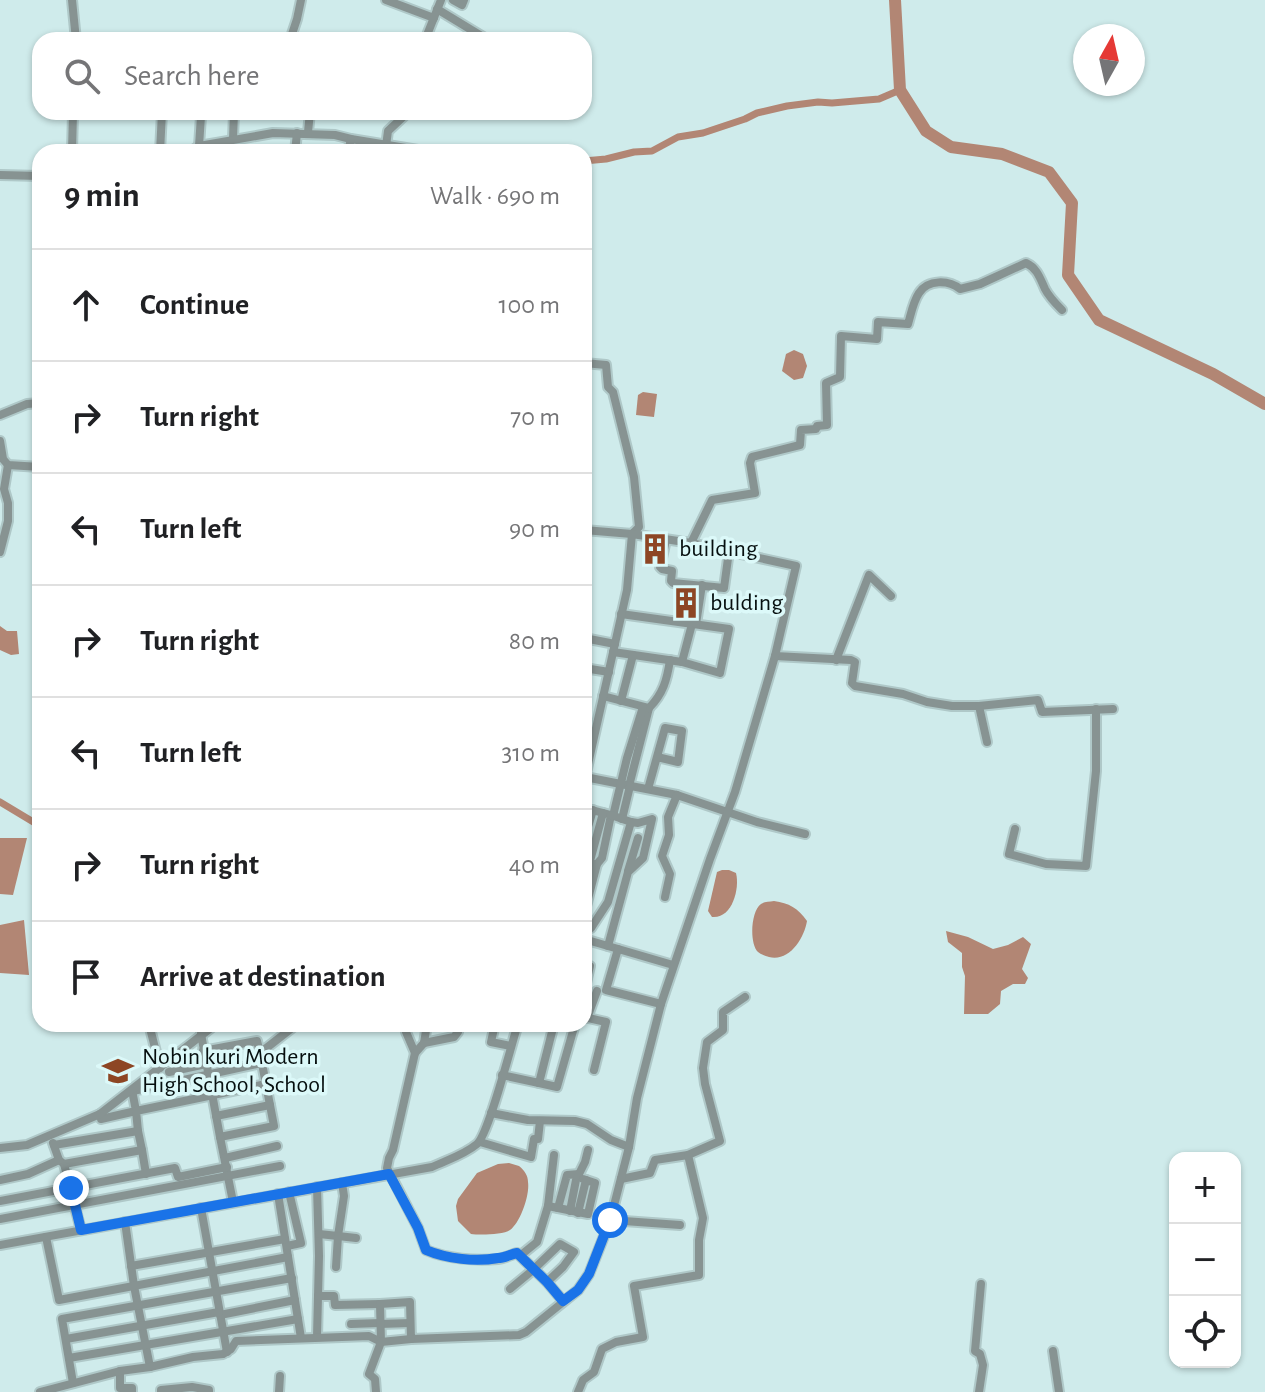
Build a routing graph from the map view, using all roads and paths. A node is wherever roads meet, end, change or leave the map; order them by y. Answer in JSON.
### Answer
{"nodes":[{"id":1,"x":72,"y":0,"type":"edge"},
{"id":2,"x":301,"y":0,"type":"edge"},
{"id":3,"x":386,"y":0,"type":"edge"},
{"id":4,"x":453,"y":0,"type":"edge"},
{"id":5,"x":464,"y":0,"type":"edge"},
{"id":6,"x":437,"y":9,"type":"edge"},
{"id":7,"x":75,"y":32,"type":"edge"},
{"id":8,"x":293,"y":32,"type":"edge"},
{"id":9,"x":428,"y":32,"type":"edge"},
{"id":10,"x":475,"y":32,"type":"edge"},
{"id":11,"x":73,"y":120,"type":"edge"},
{"id":12,"x":162,"y":120,"type":"edge"},
{"id":13,"x":201,"y":120,"type":"edge"},
{"id":14,"x":234,"y":120,"type":"edge"},
{"id":15,"x":309,"y":120,"type":"edge"},
{"id":16,"x":400,"y":120,"type":"edge"},
{"id":17,"x":308,"y":132,"type":"junction"},
{"id":18,"x":297,"y":133,"type":"junction"},
{"id":19,"x":233,"y":139,"type":"junction"},
{"id":20,"x":351,"y":139,"type":"junction"},
{"id":21,"x":72,"y":144,"type":"edge"},
{"id":22,"x":160,"y":144,"type":"edge"},
{"id":23,"x":199,"y":144,"type":"edge"},
{"id":24,"x":209,"y":144,"type":"edge"},
{"id":25,"x":296,"y":144,"type":"edge"},
{"id":26,"x":350,"y":144,"type":"edge"},
{"id":27,"x":376,"y":144,"type":"edge"},
{"id":28,"x":386,"y":144,"type":"edge"},
{"id":29,"x":0,"y":175,"type":"edge"},
{"id":30,"x":32,"y":176,"type":"edge"},
{"id":31,"x":1062,"y":310,"type":"dead end"},
{"id":32,"x":592,"y":364,"type":"edge"},
{"id":33,"x":32,"y":404,"type":"edge"},
{"id":34,"x":0,"y":415,"type":"edge"},
{"id":35,"x":0,"y":441,"type":"edge"},
{"id":36,"x":8,"y":465,"type":"junction"},
{"id":37,"x":32,"y":466,"type":"edge"},
{"id":38,"x":592,"y":531,"type":"edge"},
{"id":39,"x":632,"y":534,"type":"junction"},
{"id":40,"x":666,"y":540,"type":"junction"},
{"id":41,"x":691,"y":543,"type":"junction"},
{"id":42,"x":729,"y":551,"type":"junction"},
{"id":43,"x":0,"y":552,"type":"edge"},
{"id":44,"x":702,"y":585,"type":"junction"},
{"id":45,"x":891,"y":596,"type":"dead end"},
{"id":46,"x":621,"y":614,"type":"junction"},
{"id":47,"x":694,"y":624,"type":"junction"},
{"id":48,"x":592,"y":641,"type":"edge"},
{"id":49,"x":614,"y":648,"type":"junction"},
{"id":50,"x":633,"y":655,"type":"junction"},
{"id":51,"x":775,"y":656,"type":"junction"},
{"id":52,"x":670,"y":660,"type":"junction"},
{"id":53,"x":836,"y":660,"type":"junction"},
{"id":54,"x":682,"y":662,"type":"junction"},
{"id":55,"x":592,"y":669,"type":"edge"},
{"id":56,"x":609,"y":672,"type":"junction"},
{"id":57,"x":603,"y":696,"type":"junction"},
{"id":58,"x":621,"y":701,"type":"junction"},
{"id":59,"x":979,"y":706,"type":"junction"},
{"id":60,"x":646,"y":708,"type":"junction"},
{"id":61,"x":1096,"y":709,"type":"junction"},
{"id":62,"x":1113,"y":709,"type":"dead end"},
{"id":63,"x":987,"y":742,"type":"dead end"},
{"id":64,"x":592,"y":745,"type":"edge"},
{"id":65,"x":657,"y":757,"type":"junction"},
{"id":66,"x":592,"y":781,"type":"edge"},
{"id":67,"x":626,"y":785,"type":"junction"},
{"id":68,"x":648,"y":789,"type":"junction"},
{"id":69,"x":677,"y":795,"type":"junction"},
{"id":70,"x":592,"y":810,"type":"edge"},
{"id":71,"x":728,"y":812,"type":"junction"},
{"id":72,"x":616,"y":817,"type":"junction"},
{"id":73,"x":1015,"y":829,"type":"dead end"},
{"id":74,"x":805,"y":834,"type":"dead end"},
{"id":75,"x":638,"y":838,"type":"dead end"},
{"id":76,"x":593,"y":859,"type":"edge"},
{"id":77,"x":618,"y":867,"type":"junction"},
{"id":78,"x":628,"y":872,"type":"junction"},
{"id":79,"x":665,"y":897,"type":"dead end"},
{"id":80,"x":592,"y":926,"type":"edge"},
{"id":81,"x":592,"y":942,"type":"edge"},
{"id":82,"x":608,"y":946,"type":"junction"},
{"id":83,"x":618,"y":949,"type":"junction"},
{"id":84,"x":673,"y":965,"type":"junction"},
{"id":85,"x":597,"y":991,"type":"dead end"},
{"id":86,"x":745,"y":997,"type":"dead end"},
{"id":87,"x":592,"y":1002,"type":"edge"},
{"id":88,"x":661,"y":1004,"type":"junction"},
{"id":89,"x":592,"y":1018,"type":"edge"},
{"id":90,"x":152,"y":1032,"type":"edge"},
{"id":91,"x":204,"y":1032,"type":"edge"},
{"id":92,"x":289,"y":1032,"type":"edge"},
{"id":93,"x":406,"y":1032,"type":"edge"},
{"id":94,"x":426,"y":1032,"type":"edge"},
{"id":95,"x":458,"y":1032,"type":"edge"},
{"id":96,"x":493,"y":1032,"type":"edge"},
{"id":97,"x":515,"y":1032,"type":"edge"},
{"id":98,"x":552,"y":1032,"type":"edge"},
{"id":99,"x":573,"y":1032,"type":"edge"},
{"id":100,"x":201,"y":1034,"type":"junction"},
{"id":101,"x":424,"y":1043,"type":"junction"},
{"id":102,"x":511,"y":1046,"type":"junction"},
{"id":103,"x":203,"y":1051,"type":"junction"},
{"id":104,"x":415,"y":1053,"type":"junction"},
{"id":105,"x":261,"y":1058,"type":"junction"},
{"id":106,"x":206,"y":1064,"type":"junction"},
{"id":107,"x":164,"y":1070,"type":"junction"},
{"id":108,"x":594,"y":1070,"type":"dead end"},
{"id":109,"x":208,"y":1074,"type":"junction"},
{"id":110,"x":502,"y":1075,"type":"junction"},
{"id":111,"x":539,"y":1083,"type":"junction"},
{"id":112,"x":266,"y":1084,"type":"junction"},
{"id":113,"x":132,"y":1091,"type":"junction"},
{"id":114,"x":212,"y":1095,"type":"junction"},
{"id":115,"x":270,"y":1105,"type":"junction"},
{"id":116,"x":136,"y":1111,"type":"junction"},
{"id":117,"x":491,"y":1113,"type":"junction"},
{"id":118,"x":100,"y":1114,"type":"junction"},
{"id":119,"x":216,"y":1116,"type":"junction"},
{"id":120,"x":540,"y":1121,"type":"junction"},
{"id":121,"x":138,"y":1131,"type":"junction"},
{"id":122,"x":49,"y":1135,"type":"junction"},
{"id":123,"x":220,"y":1137,"type":"junction"},
{"id":124,"x":480,"y":1142,"type":"junction"},
{"id":125,"x":54,"y":1145,"type":"junction"},
{"id":126,"x":277,"y":1146,"type":"dead end"},
{"id":127,"x":629,"y":1147,"type":"junction"},
{"id":128,"x":0,"y":1148,"type":"edge"},
{"id":129,"x":142,"y":1150,"type":"junction"},
{"id":130,"x":588,"y":1150,"type":"dead end"},
{"id":131,"x":554,"y":1155,"type":"dead end"},
{"id":132,"x":688,"y":1155,"type":"junction"},
{"id":133,"x":62,"y":1162,"type":"junction"},
{"id":134,"x":280,"y":1166,"type":"dead end"},
{"id":135,"x":227,"y":1167,"type":"junction"},
{"id":136,"x":146,"y":1174,"type":"junction"},
{"id":137,"x":389,"y":1174,"type":"junction"},
{"id":138,"x":567,"y":1175,"type":"junction"},
{"id":139,"x":581,"y":1177,"type":"junction"},
{"id":140,"x":550,"y":1179,"type":"junction"},
{"id":141,"x":621,"y":1179,"type":"junction"},
{"id":142,"x":0,"y":1180,"type":"edge"},
{"id":143,"x":342,"y":1183,"type":"junction"},
{"id":144,"x":317,"y":1187,"type":"junction"},
{"id":145,"x":71,"y":1188,"type":"junction"},
{"id":146,"x":289,"y":1192,"type":"junction"},
{"id":147,"x":278,"y":1194,"type":"junction"},
{"id":148,"x":0,"y":1201,"type":"edge"},
{"id":149,"x":233,"y":1202,"type":"junction"},
{"id":150,"x":75,"y":1205,"type":"junction"},
{"id":151,"x":548,"y":1206,"type":"junction"},
{"id":152,"x":201,"y":1208,"type":"junction"},
{"id":153,"x":558,"y":1208,"type":"junction"},
{"id":154,"x":574,"y":1212,"type":"junction"},
{"id":155,"x":0,"y":1219,"type":"edge"},
{"id":156,"x":610,"y":1220,"type":"junction"},
{"id":157,"x":125,"y":1222,"type":"junction"},
{"id":158,"x":680,"y":1225,"type":"dead end"},
{"id":159,"x":81,"y":1230,"type":"junction"},
{"id":160,"x":319,"y":1234,"type":"junction"},
{"id":161,"x":338,"y":1236,"type":"junction"},
{"id":162,"x":46,"y":1237,"type":"junction"},
{"id":163,"x":356,"y":1238,"type":"dead end"},
{"id":164,"x":286,"y":1242,"type":"junction"},
{"id":165,"x":0,"y":1245,"type":"edge"},
{"id":166,"x":209,"y":1251,"type":"junction"},
{"id":167,"x":521,"y":1255,"type":"junction"},
{"id":168,"x":288,"y":1257,"type":"junction"},
{"id":169,"x":131,"y":1266,"type":"junction"},
{"id":170,"x":336,"y":1267,"type":"dead end"},
{"id":171,"x":533,"y":1270,"type":"junction"},
{"id":172,"x":213,"y":1271,"type":"junction"},
{"id":173,"x":292,"y":1278,"type":"junction"},
{"id":174,"x":547,"y":1282,"type":"junction"},
{"id":175,"x":981,"y":1284,"type":"dead end"},
{"id":176,"x":134,"y":1286,"type":"junction"},
{"id":177,"x":510,"y":1289,"type":"dead end"},
{"id":178,"x":216,"y":1292,"type":"junction"},
{"id":179,"x":318,"y":1296,"type":"junction"},
{"id":180,"x":295,"y":1300,"type":"junction"},
{"id":181,"x":563,"y":1301,"type":"junction"},
{"id":182,"x":380,"y":1304,"type":"junction"},
{"id":183,"x":138,"y":1305,"type":"junction"},
{"id":184,"x":220,"y":1314,"type":"junction"},
{"id":185,"x":298,"y":1319,"type":"junction"},
{"id":186,"x":410,"y":1323,"type":"junction"},
{"id":187,"x":351,"y":1324,"type":"dead end"},
{"id":188,"x":380,"y":1324,"type":"junction"},
{"id":189,"x":142,"y":1326,"type":"junction"},
{"id":190,"x":223,"y":1332,"type":"junction"},
{"id":191,"x":317,"y":1337,"type":"junction"},
{"id":192,"x":301,"y":1338,"type":"junction"},
{"id":193,"x":66,"y":1339,"type":"junction"},
{"id":194,"x":411,"y":1339,"type":"junction"},
{"id":195,"x":381,"y":1342,"type":"junction"},
{"id":196,"x":146,"y":1345,"type":"junction"},
{"id":197,"x":1053,"y":1351,"type":"dead end"},
{"id":198,"x":227,"y":1352,"type":"junction"},
{"id":199,"x":69,"y":1358,"type":"junction"},
{"id":200,"x":150,"y":1367,"type":"junction"},
{"id":201,"x":120,"y":1371,"type":"junction"},
{"id":202,"x":280,"y":1376,"type":"dead end"},
{"id":203,"x":73,"y":1383,"type":"junction"},
{"id":204,"x":40,"y":1392,"type":"edge"},
{"id":205,"x":132,"y":1392,"type":"edge"},
{"id":206,"x":161,"y":1392,"type":"edge"},
{"id":207,"x":209,"y":1392,"type":"edge"},
{"id":208,"x":279,"y":1392,"type":"edge"},
{"id":209,"x":376,"y":1392,"type":"edge"},
{"id":210,"x":578,"y":1392,"type":"edge"},
{"id":211,"x":979,"y":1392,"type":"edge"},
{"id":212,"x":1059,"y":1392,"type":"edge"}],
"edges":[{"from":1,"to":7,"type":"street"},
{"from":2,"to":8,"type":"street"},
{"from":3,"to":6,"type":"street"},
{"from":4,"to":5,"type":"street"},
{"from":6,"to":9,"type":"street"},
{"from":6,"to":10,"type":"street"},
{"from":11,"to":21,"type":"street"},
{"from":12,"to":22,"type":"street"},
{"from":13,"to":23,"type":"street"},
{"from":14,"to":19,"type":"street"},
{"from":15,"to":17,"type":"street"},
{"from":16,"to":28,"type":"street"},
{"from":17,"to":18,"type":"street"},
{"from":17,"to":20,"type":"street"},
{"from":18,"to":19,"type":"street"},
{"from":18,"to":25,"type":"street"},
{"from":19,"to":24,"type":"street"},
{"from":20,"to":26,"type":"street"},
{"from":20,"to":27,"type":"street"},
{"from":29,"to":30,"type":"street"},
{"from":31,"to":41,"type":"street"},
{"from":32,"to":39,"type":"street"},
{"from":33,"to":34,"type":"street"},
{"from":35,"to":36,"type":"street"},
{"from":36,"to":37,"type":"street"},
{"from":36,"to":43,"type":"street"},
{"from":38,"to":39,"type":"street"},
{"from":39,"to":40,"type":"street"},
{"from":39,"to":46,"type":"street"},
{"from":40,"to":41,"type":"street"},
{"from":40,"to":44,"type":"street"},
{"from":41,"to":42,"type":"street"},
{"from":42,"to":44,"type":"street"},
{"from":42,"to":51,"type":"street"},
{"from":44,"to":47,"type":"street"},
{"from":45,"to":53,"type":"street"},
{"from":46,"to":47,"type":"street"},
{"from":46,"to":49,"type":"street"},
{"from":47,"to":54,"type":"street"},
{"from":47,"to":54,"type":"street"},
{"from":48,"to":49,"type":"street"},
{"from":49,"to":50,"type":"street"},
{"from":49,"to":56,"type":"street"},
{"from":50,"to":52,"type":"street"},
{"from":50,"to":58,"type":"street"},
{"from":51,"to":53,"type":"street"},
{"from":51,"to":71,"type":"street"},
{"from":52,"to":54,"type":"street"},
{"from":52,"to":60,"type":"street"},
{"from":53,"to":59,"type":"street"},
{"from":55,"to":56,"type":"street"},
{"from":56,"to":57,"type":"street"},
{"from":57,"to":58,"type":"street"},
{"from":57,"to":64,"type":"street"},
{"from":58,"to":60,"type":"street"},
{"from":59,"to":61,"type":"street"},
{"from":59,"to":63,"type":"street"},
{"from":60,"to":67,"type":"street"},
{"from":61,"to":62,"type":"street"},
{"from":61,"to":73,"type":"street"},
{"from":65,"to":65,"type":"street"},
{"from":65,"to":68,"type":"street"},
{"from":66,"to":67,"type":"street"},
{"from":67,"to":68,"type":"street"},
{"from":67,"to":72,"type":"street"},
{"from":68,"to":69,"type":"street"},
{"from":69,"to":71,"type":"street"},
{"from":69,"to":79,"type":"street"},
{"from":70,"to":72,"type":"street"},
{"from":71,"to":74,"type":"street"},
{"from":71,"to":84,"type":"street"},
{"from":72,"to":76,"type":"street"},
{"from":72,"to":77,"type":"street"},
{"from":72,"to":78,"type":"street"},
{"from":75,"to":78,"type":"street"},
{"from":76,"to":77,"type":"street"},
{"from":77,"to":80,"type":"street"},
{"from":78,"to":82,"type":"street"},
{"from":81,"to":82,"type":"street"},
{"from":82,"to":83,"type":"street"},
{"from":83,"to":84,"type":"street"},
{"from":83,"to":88,"type":"street"},
{"from":84,"to":88,"type":"street"},
{"from":85,"to":87,"type":"street"},
{"from":86,"to":132,"type":"street"},
{"from":88,"to":127,"type":"street"},
{"from":89,"to":108,"type":"street"},
{"from":90,"to":107,"type":"street"},
{"from":91,"to":100,"type":"street"},
{"from":92,"to":105,"type":"street"},
{"from":93,"to":104,"type":"street"},
{"from":94,"to":101,"type":"street"},
{"from":95,"to":101,"type":"street"},
{"from":96,"to":102,"type":"street"},
{"from":97,"to":102,"type":"street"},
{"from":98,"to":111,"type":"street"},
{"from":99,"to":111,"type":"street"},
{"from":100,"to":103,"type":"street"},
{"from":100,"to":107,"type":"street"},
{"from":101,"to":104,"type":"street"},
{"from":102,"to":110,"type":"street"},
{"from":103,"to":105,"type":"street"},
{"from":103,"to":106,"type":"street"},
{"from":104,"to":137,"type":"street"},
{"from":105,"to":109,"type":"street"},
{"from":105,"to":112,"type":"street"},
{"from":106,"to":107,"type":"street"},
{"from":106,"to":109,"type":"street"},
{"from":107,"to":113,"type":"street"},
{"from":109,"to":113,"type":"street"},
{"from":109,"to":114,"type":"street"},
{"from":110,"to":111,"type":"street"},
{"from":110,"to":117,"type":"street"},
{"from":112,"to":114,"type":"street"},
{"from":112,"to":115,"type":"street"},
{"from":113,"to":116,"type":"street"},
{"from":113,"to":118,"type":"street"},
{"from":114,"to":116,"type":"street"},
{"from":114,"to":119,"type":"street"},
{"from":115,"to":119,"type":"street"},
{"from":115,"to":123,"type":"street"},
{"from":116,"to":118,"type":"street"},
{"from":116,"to":121,"type":"street"},
{"from":117,"to":120,"type":"street"},
{"from":117,"to":124,"type":"street"},
{"from":118,"to":122,"type":"street"},
{"from":119,"to":123,"type":"street"},
{"from":120,"to":124,"type":"street"},
{"from":120,"to":127,"type":"street"},
{"from":121,"to":125,"type":"street"},
{"from":121,"to":129,"type":"street"},
{"from":122,"to":125,"type":"street"},
{"from":122,"to":128,"type":"street"},
{"from":123,"to":135,"type":"street"},
{"from":124,"to":137,"type":"street"},
{"from":125,"to":133,"type":"street"},
{"from":126,"to":135,"type":"street"},
{"from":127,"to":141,"type":"street"},
{"from":129,"to":133,"type":"street"},
{"from":129,"to":136,"type":"street"},
{"from":130,"to":139,"type":"street"},
{"from":131,"to":140,"type":"street"},
{"from":132,"to":141,"type":"street"},
{"from":132,"to":210,"type":"street"},
{"from":133,"to":142,"type":"street"},
{"from":133,"to":145,"type":"street"},
{"from":134,"to":135,"type":"street"},
{"from":135,"to":136,"type":"street"},
{"from":135,"to":149,"type":"street"},
{"from":135,"to":150,"type":"street"},
{"from":136,"to":145,"type":"street"},
{"from":137,"to":143,"type":"street"},
{"from":137,"to":167,"type":"street"},
{"from":138,"to":139,"type":"street"},
{"from":138,"to":140,"type":"street"},
{"from":138,"to":153,"type":"street"},
{"from":139,"to":154,"type":"street"},
{"from":139,"to":154,"type":"street"},
{"from":140,"to":151,"type":"street"},
{"from":141,"to":156,"type":"street"},
{"from":143,"to":144,"type":"street"},
{"from":143,"to":161,"type":"street"},
{"from":144,"to":146,"type":"street"},
{"from":144,"to":160,"type":"street"},
{"from":145,"to":148,"type":"street"},
{"from":145,"to":150,"type":"street"},
{"from":146,"to":147,"type":"street"},
{"from":146,"to":164,"type":"street"},
{"from":147,"to":149,"type":"street"},
{"from":147,"to":164,"type":"street"},
{"from":149,"to":152,"type":"street"},
{"from":150,"to":155,"type":"street"},
{"from":150,"to":159,"type":"street"},
{"from":151,"to":153,"type":"street"},
{"from":151,"to":167,"type":"street"},
{"from":152,"to":157,"type":"street"},
{"from":152,"to":166,"type":"street"},
{"from":153,"to":154,"type":"street"},
{"from":156,"to":158,"type":"street"},
{"from":156,"to":181,"type":"street"},
{"from":157,"to":159,"type":"street"},
{"from":157,"to":169,"type":"street"},
{"from":159,"to":162,"type":"street"},
{"from":160,"to":161,"type":"street"},
{"from":160,"to":179,"type":"street"},
{"from":161,"to":163,"type":"street"},
{"from":161,"to":170,"type":"street"},
{"from":162,"to":165,"type":"street"},
{"from":162,"to":176,"type":"street"},
{"from":164,"to":166,"type":"street"},
{"from":164,"to":168,"type":"street"},
{"from":166,"to":169,"type":"street"},
{"from":166,"to":172,"type":"street"},
{"from":167,"to":171,"type":"street"},
{"from":168,"to":172,"type":"street"},
{"from":168,"to":173,"type":"street"},
{"from":169,"to":176,"type":"street"},
{"from":171,"to":174,"type":"street"},
{"from":171,"to":174,"type":"street"},
{"from":171,"to":177,"type":"street"},
{"from":172,"to":176,"type":"street"},
{"from":172,"to":178,"type":"street"},
{"from":173,"to":178,"type":"street"},
{"from":173,"to":180,"type":"street"},
{"from":174,"to":181,"type":"street"},
{"from":175,"to":211,"type":"street"},
{"from":176,"to":183,"type":"street"},
{"from":178,"to":183,"type":"street"},
{"from":178,"to":184,"type":"street"},
{"from":179,"to":182,"type":"street"},
{"from":179,"to":191,"type":"street"},
{"from":180,"to":184,"type":"street"},
{"from":180,"to":185,"type":"street"},
{"from":181,"to":194,"type":"street"},
{"from":182,"to":186,"type":"street"},
{"from":182,"to":188,"type":"street"},
{"from":183,"to":189,"type":"street"},
{"from":183,"to":193,"type":"street"},
{"from":184,"to":189,"type":"street"},
{"from":184,"to":190,"type":"street"},
{"from":185,"to":190,"type":"street"},
{"from":185,"to":192,"type":"street"},
{"from":186,"to":188,"type":"street"},
{"from":186,"to":194,"type":"street"},
{"from":187,"to":188,"type":"street"},
{"from":188,"to":195,"type":"street"},
{"from":189,"to":193,"type":"street"},
{"from":189,"to":196,"type":"street"},
{"from":190,"to":196,"type":"street"},
{"from":190,"to":198,"type":"street"},
{"from":191,"to":192,"type":"street"},
{"from":191,"to":195,"type":"street"},
{"from":192,"to":198,"type":"street"},
{"from":193,"to":199,"type":"street"},
{"from":194,"to":195,"type":"street"},
{"from":195,"to":209,"type":"street"},
{"from":196,"to":199,"type":"street"},
{"from":196,"to":200,"type":"street"},
{"from":197,"to":212,"type":"street"},
{"from":198,"to":200,"type":"street"},
{"from":199,"to":203,"type":"street"},
{"from":200,"to":201,"type":"street"},
{"from":201,"to":203,"type":"street"},
{"from":201,"to":205,"type":"street"},
{"from":202,"to":208,"type":"street"},
{"from":203,"to":204,"type":"street"},
{"from":206,"to":207,"type":"street"}]}
